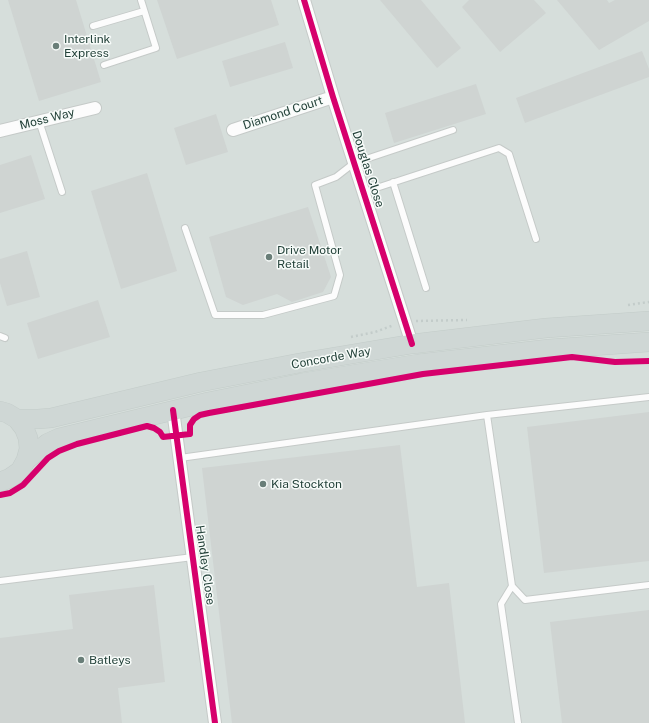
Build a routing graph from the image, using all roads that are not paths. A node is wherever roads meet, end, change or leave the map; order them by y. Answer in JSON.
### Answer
{"nodes":[{"id":1,"x":140,"y":0,"type":"edge"},
{"id":2,"x":304,"y":0,"type":"edge"},
{"id":3,"x":144,"y":11,"type":"junction"},
{"id":4,"x":93,"y":26,"type":"dead end"},
{"id":5,"x":104,"y":65,"type":"dead end"},
{"id":6,"x":333,"y":97,"type":"junction"},
{"id":7,"x":95,"y":108,"type":"dead end"},
{"id":8,"x":39,"y":121,"type":"junction"},
{"id":9,"x":233,"y":130,"type":"dead end"},
{"id":10,"x":453,"y":130,"type":"dead end"},
{"id":11,"x":0,"y":131,"type":"edge"},
{"id":12,"x":354,"y":163,"type":"junction"},
{"id":13,"x":393,"y":182,"type":"junction"},
{"id":14,"x":62,"y":192,"type":"dead end"},
{"id":15,"x":364,"y":192,"type":"junction"},
{"id":16,"x":185,"y":228,"type":"dead end"},
{"id":17,"x":536,"y":239,"type":"dead end"},
{"id":18,"x":426,"y":288,"type":"dead end"},
{"id":19,"x":649,"y":321,"type":"edge"},
{"id":20,"x":649,"y":342,"type":"edge"},
{"id":21,"x":412,"y":344,"type":"junction"},
{"id":22,"x":649,"y":397,"type":"edge"},
{"id":23,"x":173,"y":410,"type":"junction"},
{"id":24,"x":8,"y":415,"type":"edge"},
{"id":25,"x":487,"y":415,"type":"junction"},
{"id":26,"x":180,"y":458,"type":"junction"},
{"id":27,"x":26,"y":460,"type":"junction"},
{"id":28,"x":0,"y":482,"type":"edge"},
{"id":29,"x":193,"y":557,"type":"junction"},
{"id":30,"x":0,"y":580,"type":"edge"},
{"id":31,"x":649,"y":585,"type":"edge"},
{"id":32,"x":512,"y":586,"type":"junction"},
{"id":33,"x":215,"y":723,"type":"edge"},
{"id":34,"x":518,"y":723,"type":"edge"}],
"edges":[{"from":1,"to":3,"type":"lane"},
{"from":2,"to":6,"type":"street","name":"Douglas Close"},
{"from":3,"to":4,"type":"lane"},
{"from":3,"to":5,"type":"lane"},
{"from":6,"to":9,"type":"street","name":"Diamond Court"},
{"from":6,"to":12,"type":"street","name":"Douglas Close"},
{"from":7,"to":8,"type":"street","name":"Moss Way"},
{"from":8,"to":11,"type":"street","name":"Moss Way"},
{"from":8,"to":14,"type":"lane"},
{"from":10,"to":12,"type":"lane"},
{"from":12,"to":15,"type":"street","name":"Douglas Close"},
{"from":12,"to":16,"type":"lane"},
{"from":13,"to":15,"type":"lane"},
{"from":13,"to":17,"type":"lane"},
{"from":13,"to":18,"type":"lane"},
{"from":15,"to":21,"type":"street","name":"Douglas Close"},
{"from":19,"to":21,"type":"main road","name":"Concorde Way"},
{"from":20,"to":23,"type":"main road","name":"Concorde Way"},
{"from":21,"to":24,"type":"main road","name":"Concorde Way"},
{"from":22,"to":25,"type":"lane"},
{"from":23,"to":26,"type":"street","name":"Handley Close"},
{"from":23,"to":27,"type":"main road","name":"Concorde Way"},
{"from":24,"to":27,"type":"main road"},
{"from":25,"to":26,"type":"lane"},
{"from":25,"to":32,"type":"lane"},
{"from":26,"to":29,"type":"street","name":"Handley Close"},
{"from":27,"to":28,"type":"main road","name":"Concorde Way"},
{"from":29,"to":30,"type":"lane"},
{"from":29,"to":33,"type":"street","name":"Handley Close"},
{"from":31,"to":32,"type":"lane"},
{"from":32,"to":34,"type":"lane"}]}
